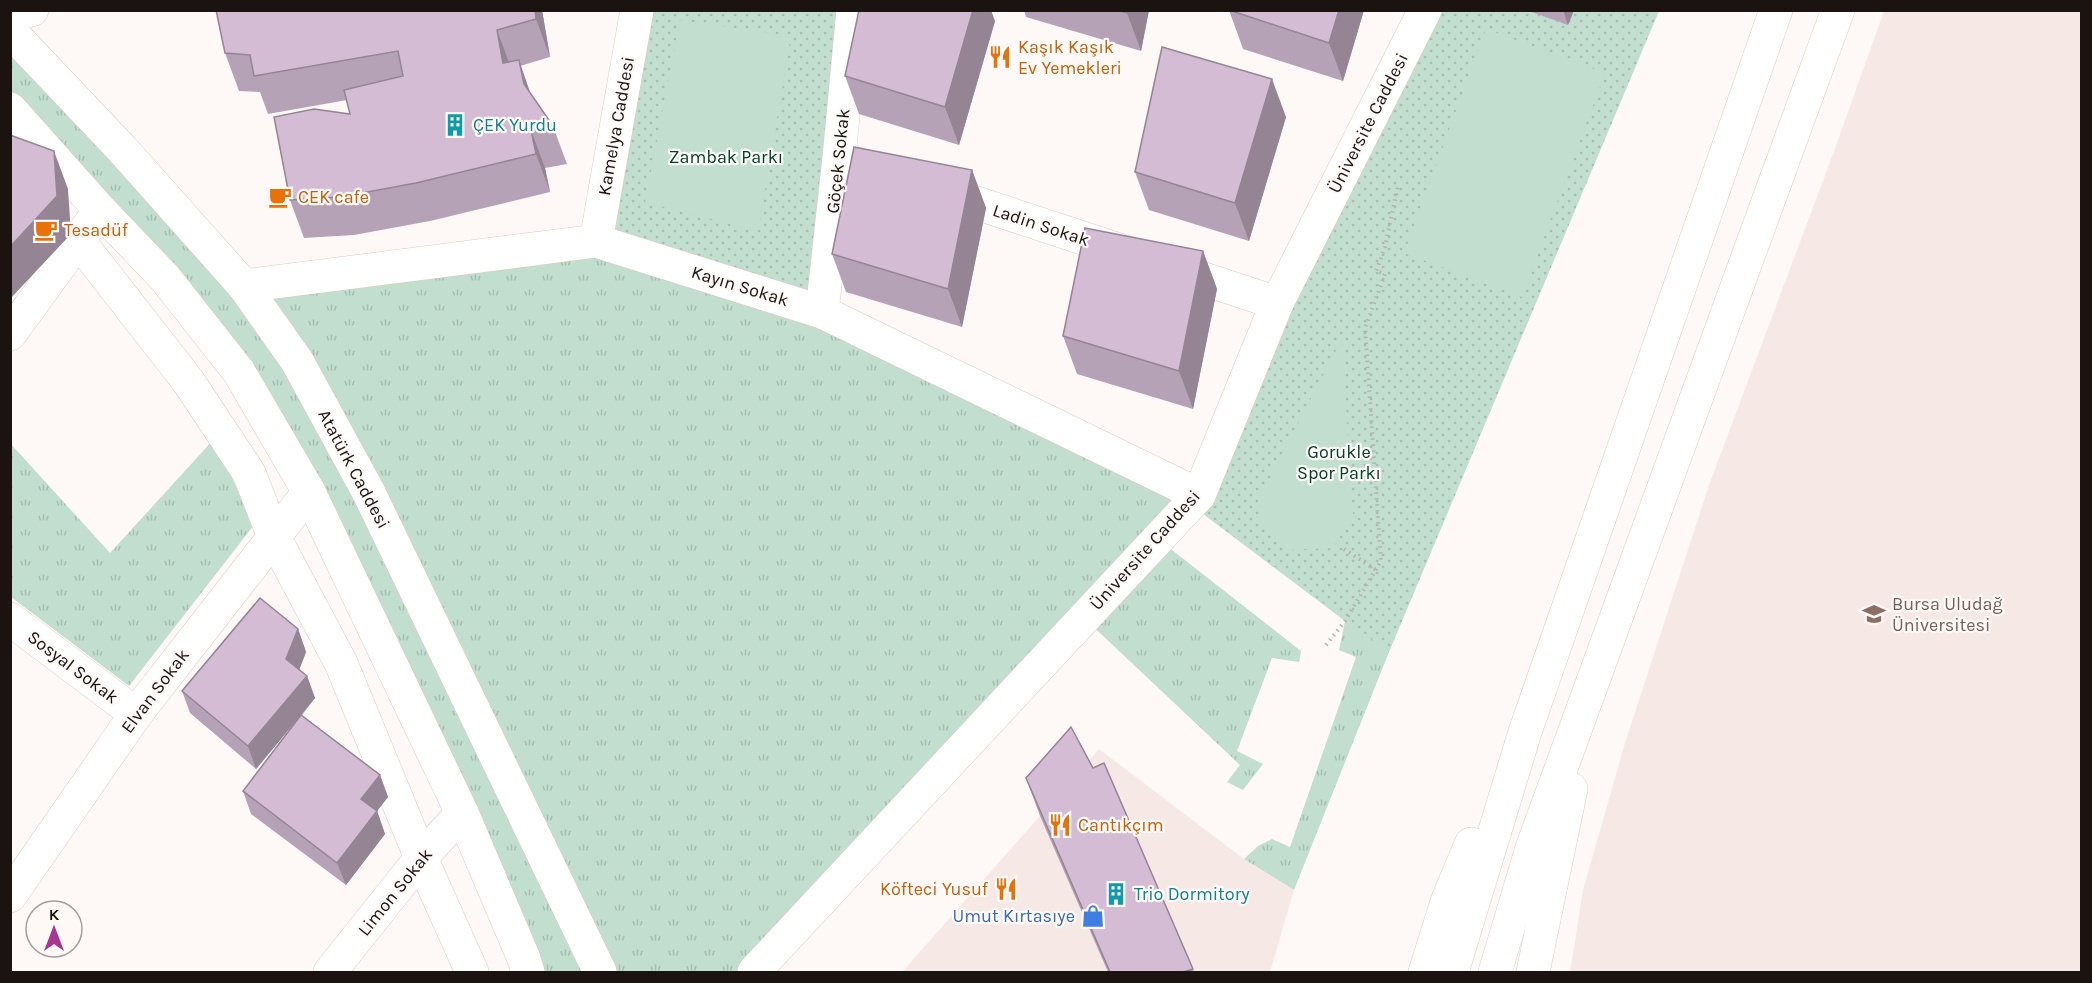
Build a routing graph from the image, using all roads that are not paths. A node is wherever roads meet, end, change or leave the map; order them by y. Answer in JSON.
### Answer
{"nodes":[{"id":1,"x":32,"y":10,"type":"edge"},
{"id":2,"x":637,"y":10,"type":"edge"},
{"id":3,"x":852,"y":10,"type":"edge"},
{"id":4,"x":1425,"y":10,"type":"edge"},
{"id":5,"x":1776,"y":10,"type":"edge"},
{"id":6,"x":1838,"y":10,"type":"edge"},
{"id":7,"x":10,"y":15,"type":"edge"},
{"id":8,"x":10,"y":31,"type":"edge"},
{"id":9,"x":10,"y":109,"type":"edge"},
{"id":10,"x":839,"y":158,"type":"junction"},
{"id":11,"x":100,"y":210,"type":"junction"},
{"id":12,"x":78,"y":240,"type":"junction"},
{"id":13,"x":596,"y":241,"type":"junction"},
{"id":14,"x":244,"y":286,"type":"junction"},
{"id":15,"x":1277,"y":303,"type":"junction"},
{"id":16,"x":822,"y":312,"type":"junction"},
{"id":17,"x":10,"y":334,"type":"edge"},
{"id":18,"x":309,"y":492,"type":"junction"},
{"id":19,"x":1199,"y":495,"type":"junction"},
{"id":20,"x":274,"y":537,"type":"junction"},
{"id":21,"x":10,"y":619,"type":"edge"},
{"id":22,"x":1592,"y":689,"type":"junction"},
{"id":23,"x":136,"y":714,"type":"junction"},
{"id":24,"x":1525,"y":732,"type":"junction"},
{"id":25,"x":462,"y":813,"type":"junction"},
{"id":26,"x":421,"y":858,"type":"junction"},
{"id":27,"x":10,"y":896,"type":"edge"},
{"id":28,"x":330,"y":972,"type":"edge"},
{"id":29,"x":472,"y":972,"type":"edge"},
{"id":30,"x":528,"y":972,"type":"edge"},
{"id":31,"x":600,"y":972,"type":"edge"},
{"id":32,"x":754,"y":972,"type":"edge"},
{"id":33,"x":1425,"y":972,"type":"edge"},
{"id":34,"x":1452,"y":972,"type":"edge"},
{"id":35,"x":1495,"y":972,"type":"edge"},
{"id":36,"x":1533,"y":972,"type":"edge"}],
"edges":[{"from":1,"to":7,"type":"main road"},
{"from":2,"to":13,"type":"main road","name":"Kamelya Caddesi"},
{"from":3,"to":10,"type":"main road","name":"Göçek Sokak"},
{"from":4,"to":15,"type":"main road","name":"Üniversite Caddesi"},
{"from":5,"to":24,"type":"main road"},
{"from":6,"to":22,"type":"main road"},
{"from":8,"to":14,"type":"main road","name":"Atatürk Caddesi"},
{"from":9,"to":11,"type":"main road"},
{"from":10,"to":15,"type":"main road","name":"Ladin Sokak"},
{"from":10,"to":16,"type":"main road","name":"Göçek Sokak"},
{"from":11,"to":12,"type":"main road"},
{"from":11,"to":18,"type":"main road"},
{"from":12,"to":17,"type":"main road"},
{"from":12,"to":20,"type":"main road"},
{"from":13,"to":14,"type":"main road","name":"Kayın Sokak"},
{"from":13,"to":16,"type":"main road","name":"Kayın Sokak"},
{"from":14,"to":31,"type":"main road","name":"Atatürk Caddesi"},
{"from":15,"to":19,"type":"main road","name":"Üniversite Caddesi"},
{"from":16,"to":19,"type":"main road","name":"Kayın Sokak"},
{"from":18,"to":20,"type":"main road","name":"Elvan Sokak"},
{"from":18,"to":25,"type":"main road"},
{"from":19,"to":32,"type":"main road","name":"Üniversite Caddesi"},
{"from":20,"to":23,"type":"main road","name":"Elvan Sokak"},
{"from":20,"to":26,"type":"main road"},
{"from":21,"to":23,"type":"main road","name":"Sosyal Sokak"},
{"from":22,"to":35,"type":"main road"},
{"from":22,"to":36,"type":"main road"},
{"from":23,"to":27,"type":"main road","name":"Elvan Sokak"},
{"from":24,"to":33,"type":"main road"},
{"from":24,"to":34,"type":"main road"},
{"from":25,"to":26,"type":"main road","name":"Limon Sokak"},
{"from":25,"to":30,"type":"main road"},
{"from":26,"to":28,"type":"main road","name":"Limon Sokak"},
{"from":26,"to":29,"type":"main road"}]}
